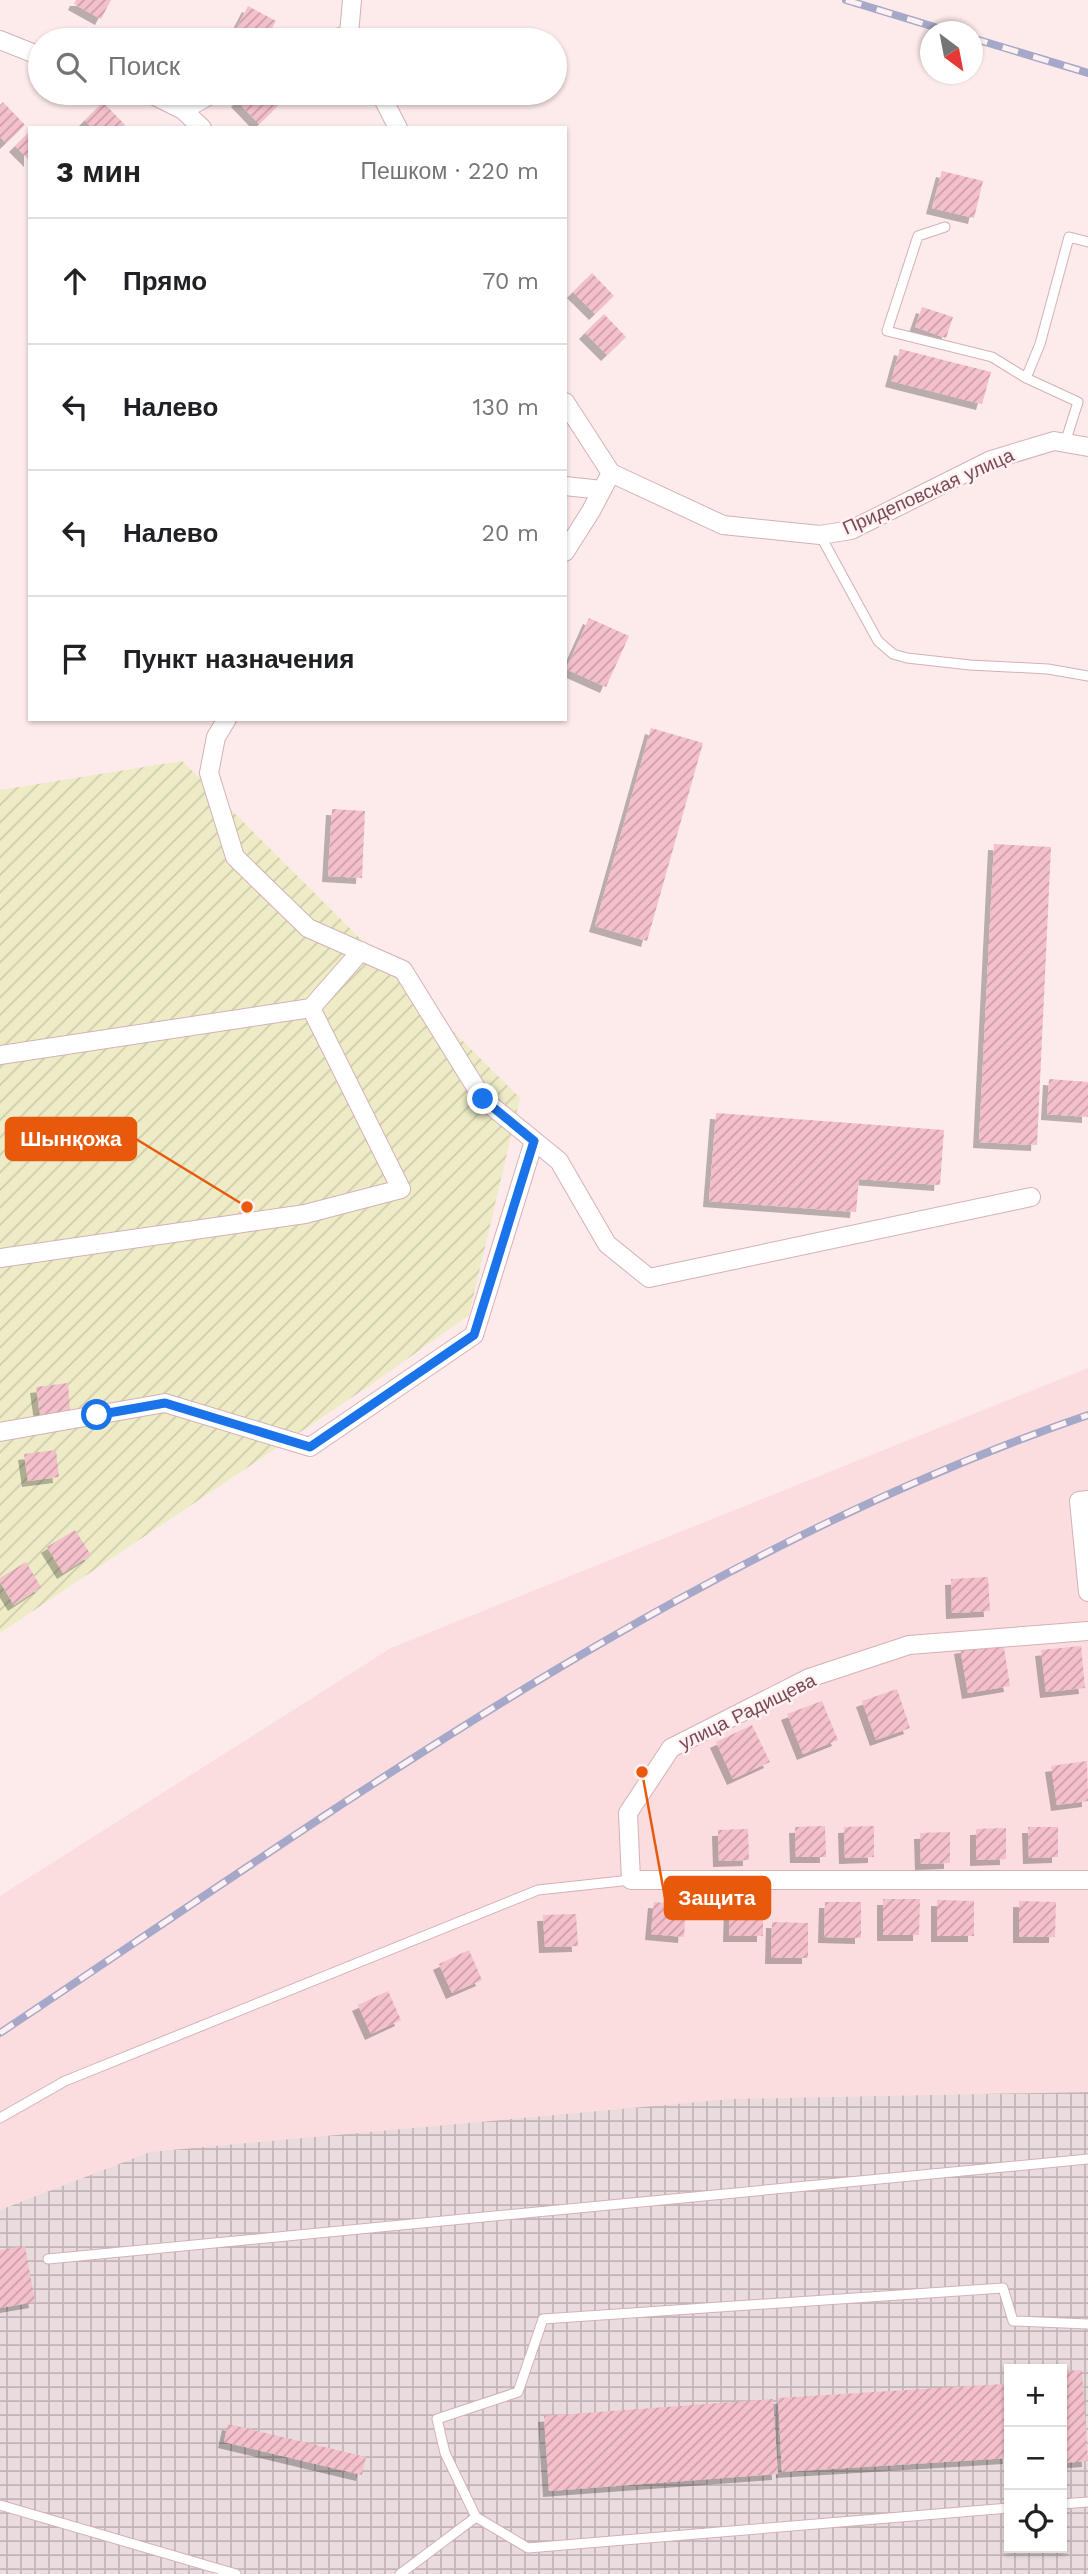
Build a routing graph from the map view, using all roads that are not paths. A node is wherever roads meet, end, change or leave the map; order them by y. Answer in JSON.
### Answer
{"nodes":[{"id":1,"x":352,"y":0,"type":"edge"},
{"id":2,"x":351,"y":28,"type":"edge"},
{"id":3,"x":0,"y":40,"type":"edge"},
{"id":4,"x":28,"y":51,"type":"edge"},
{"id":5,"x":173,"y":105,"type":"edge"},
{"id":6,"x":192,"y":105,"type":"edge"},
{"id":7,"x":386,"y":105,"type":"edge"},
{"id":8,"x":183,"y":110,"type":"junction"},
{"id":9,"x":200,"y":126,"type":"edge"},
{"id":10,"x":397,"y":126,"type":"edge"},
{"id":11,"x":945,"y":227,"type":"dead end"},
{"id":12,"x":1088,"y":242,"type":"edge"},
{"id":13,"x":1026,"y":379,"type":"junction"},
{"id":14,"x":1083,"y":403,"type":"edge"},
{"id":15,"x":567,"y":405,"type":"edge"},
{"id":16,"x":1065,"y":443,"type":"junction"},
{"id":17,"x":1088,"y":447,"type":"edge"},
{"id":18,"x":611,"y":472,"type":"junction"},
{"id":19,"x":567,"y":486,"type":"edge"},
{"id":20,"x":602,"y":490,"type":"junction"},
{"id":21,"x":820,"y":535,"type":"junction"},
{"id":22,"x":567,"y":549,"type":"edge"},
{"id":23,"x":1088,"y":676,"type":"edge"},
{"id":24,"x":226,"y":721,"type":"edge"},
{"id":25,"x":361,"y":951,"type":"junction"},
{"id":26,"x":311,"y":1008,"type":"junction"},
{"id":27,"x":0,"y":1055,"type":"edge"},
{"id":28,"x":534,"y":1141,"type":"junction"},
{"id":29,"x":1031,"y":1197,"type":"dead end"},
{"id":30,"x":0,"y":1258,"type":"edge"},
{"id":31,"x":0,"y":1432,"type":"edge"},
{"id":32,"x":1088,"y":1500,"type":"edge"},
{"id":33,"x":1088,"y":1592,"type":"edge"},
{"id":34,"x":1088,"y":1631,"type":"edge"},
{"id":35,"x":631,"y":1880,"type":"junction"},
{"id":36,"x":1088,"y":1880,"type":"edge"},
{"id":37,"x":0,"y":2118,"type":"edge"},
{"id":38,"x":1088,"y":2159,"type":"edge"},
{"id":39,"x":48,"y":2259,"type":"dead end"},
{"id":40,"x":1088,"y":2324,"type":"edge"},
{"id":41,"x":1088,"y":2502,"type":"edge"},
{"id":42,"x":1067,"y":2504,"type":"edge"},
{"id":43,"x":0,"y":2505,"type":"edge"},
{"id":44,"x":1004,"y":2508,"type":"edge"},
{"id":45,"x":476,"y":2516,"type":"junction"},
{"id":46,"x":236,"y":2574,"type":"edge"},
{"id":47,"x":400,"y":2574,"type":"edge"}],
"edges":[{"from":1,"to":2,"type":"street"},
{"from":3,"to":4,"type":"street"},
{"from":5,"to":8,"type":"street"},
{"from":6,"to":8,"type":"street"},
{"from":7,"to":10,"type":"street"},
{"from":8,"to":9,"type":"street"},
{"from":11,"to":13,"type":"lane"},
{"from":12,"to":13,"type":"lane"},
{"from":13,"to":14,"type":"lane"},
{"from":14,"to":16,"type":"lane"},
{"from":15,"to":18,"type":"street"},
{"from":16,"to":17,"type":"street","name":"Придеповская улица"},
{"from":16,"to":21,"type":"street","name":"Придеповская улица"},
{"from":18,"to":20,"type":"street"},
{"from":18,"to":21,"type":"street","name":"Придеповская улица"},
{"from":19,"to":20,"type":"street"},
{"from":20,"to":22,"type":"street"},
{"from":21,"to":23,"type":"lane"},
{"from":24,"to":25,"type":"street"},
{"from":25,"to":26,"type":"street"},
{"from":25,"to":28,"type":"street"},
{"from":26,"to":27,"type":"street"},
{"from":26,"to":30,"type":"street"},
{"from":28,"to":29,"type":"street"},
{"from":28,"to":31,"type":"street"},
{"from":32,"to":33,"type":"street"},
{"from":34,"to":35,"type":"street","name":"улица Радищева"},
{"from":35,"to":36,"type":"street"},
{"from":35,"to":37,"type":"lane"},
{"from":38,"to":39,"type":"lane"},
{"from":40,"to":45,"type":"lane"},
{"from":41,"to":42,"type":"lane"},
{"from":43,"to":46,"type":"lane"},
{"from":44,"to":45,"type":"lane"},
{"from":45,"to":47,"type":"lane"}]}
